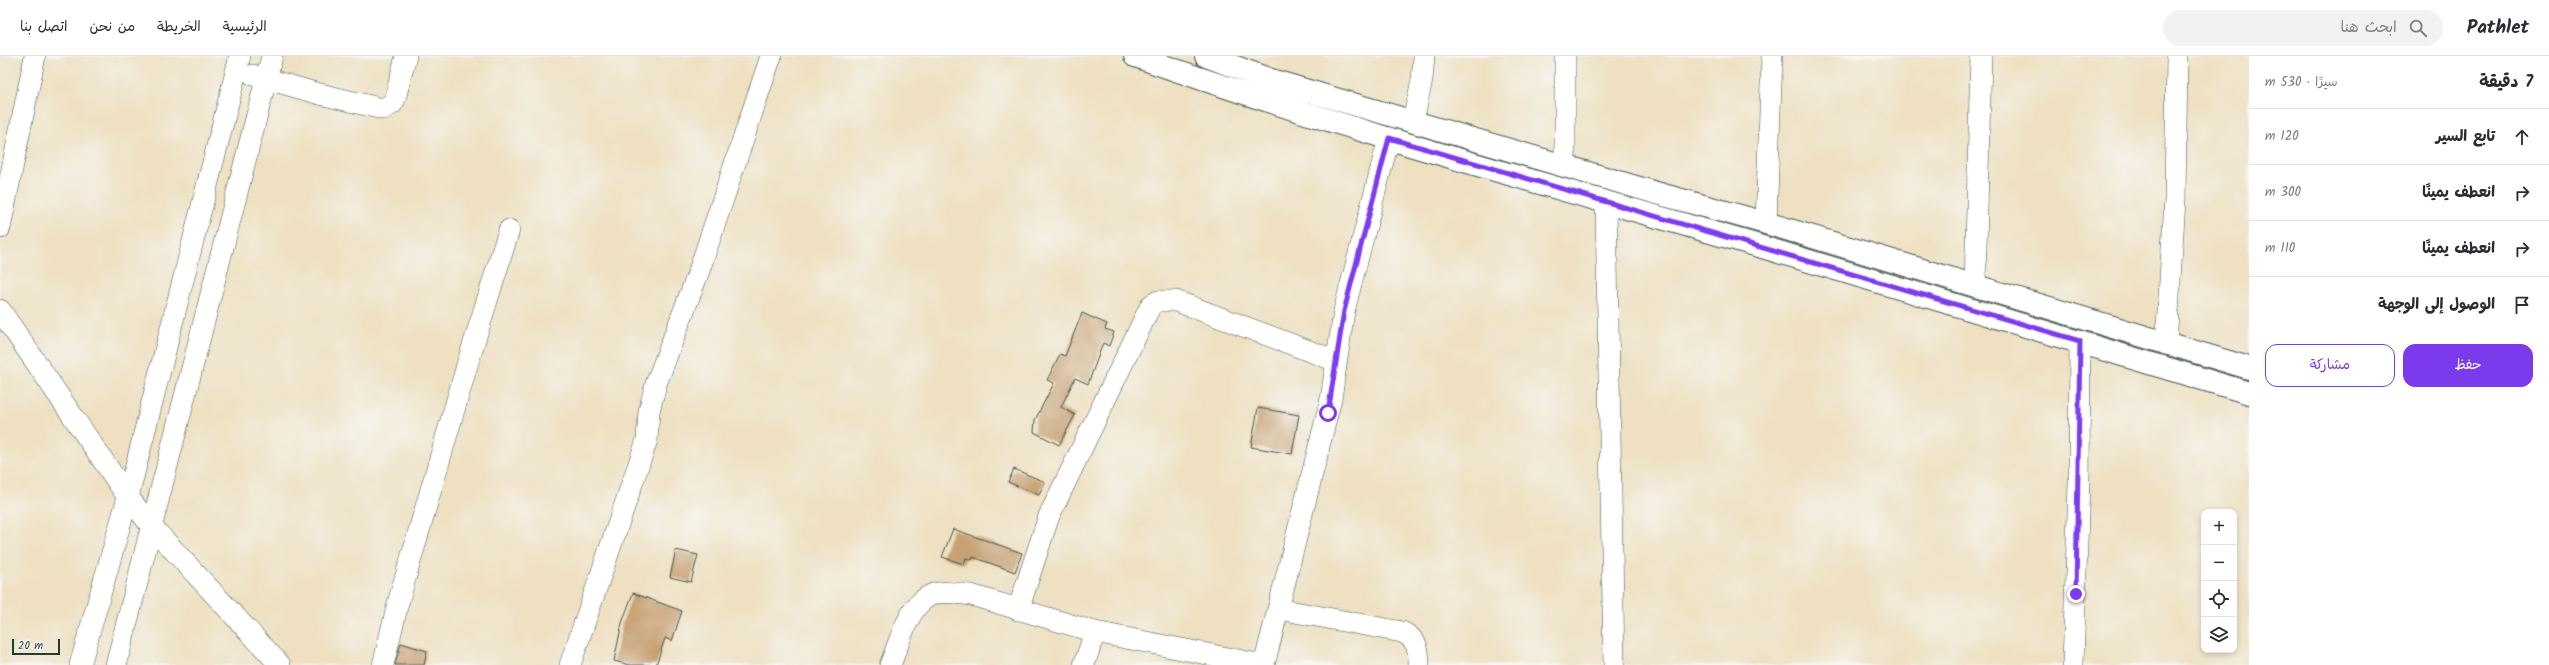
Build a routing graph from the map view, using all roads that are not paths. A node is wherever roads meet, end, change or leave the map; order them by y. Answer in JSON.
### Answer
{"nodes":[{"id":1,"x":36,"y":56,"type":"edge"},
{"id":2,"x":272,"y":56,"type":"edge"},
{"id":3,"x":406,"y":56,"type":"edge"},
{"id":4,"x":771,"y":56,"type":"edge"},
{"id":5,"x":1135,"y":56,"type":"edge"},
{"id":6,"x":1206,"y":56,"type":"edge"},
{"id":7,"x":1424,"y":56,"type":"edge"},
{"id":8,"x":1565,"y":56,"type":"edge"},
{"id":9,"x":1772,"y":56,"type":"edge"},
{"id":10,"x":1980,"y":56,"type":"edge"},
{"id":11,"x":2178,"y":56,"type":"edge"},
{"id":12,"x":239,"y":63,"type":"edge"},
{"id":13,"x":266,"y":78,"type":"junction"},
{"id":14,"x":1413,"y":121,"type":"junction"},
{"id":15,"x":1389,"y":138,"type":"junction"},
{"id":16,"x":1565,"y":166,"type":"junction"},
{"id":17,"x":1606,"y":204,"type":"junction"},
{"id":18,"x":1766,"y":223,"type":"junction"},
{"id":19,"x":0,"y":228,"type":"edge"},
{"id":20,"x":509,"y":230,"type":"dead end"},
{"id":21,"x":1943,"y":277,"type":"junction"},
{"id":22,"x":1975,"y":286,"type":"junction"},
{"id":23,"x":1937,"y":298,"type":"junction"},
{"id":24,"x":0,"y":310,"type":"edge"},
{"id":25,"x":2080,"y":341,"type":"junction"},
{"id":26,"x":2166,"y":344,"type":"junction"},
{"id":27,"x":1336,"y":361,"type":"junction"},
{"id":28,"x":2249,"y":368,"type":"edge"},
{"id":29,"x":2249,"y":393,"type":"edge"},
{"id":30,"x":128,"y":497,"type":"junction"},
{"id":31,"x":153,"y":528,"type":"junction"},
{"id":32,"x":1279,"y":609,"type":"junction"},
{"id":33,"x":1018,"y":610,"type":"junction"},
{"id":34,"x":1095,"y":632,"type":"junction"},
{"id":35,"x":80,"y":665,"type":"edge"},
{"id":36,"x":116,"y":665,"type":"edge"},
{"id":37,"x":280,"y":665,"type":"edge"},
{"id":38,"x":383,"y":665,"type":"edge"},
{"id":39,"x":570,"y":665,"type":"edge"},
{"id":40,"x":890,"y":665,"type":"edge"},
{"id":41,"x":1084,"y":665,"type":"edge"},
{"id":42,"x":1264,"y":665,"type":"edge"},
{"id":43,"x":1419,"y":665,"type":"edge"},
{"id":44,"x":1614,"y":665,"type":"edge"},
{"id":45,"x":2073,"y":665,"type":"edge"}],
"edges":[{"from":1,"to":19,"type":"street"},
{"from":2,"to":13,"type":"street"},
{"from":3,"to":13,"type":"street"},
{"from":4,"to":39,"type":"street"},
{"from":5,"to":15,"type":"main road"},
{"from":6,"to":14,"type":"main road"},
{"from":7,"to":14,"type":"street"},
{"from":8,"to":16,"type":"street"},
{"from":9,"to":18,"type":"street"},
{"from":10,"to":22,"type":"street"},
{"from":11,"to":26,"type":"street"},
{"from":12,"to":13,"type":"street"},
{"from":12,"to":30,"type":"street"},
{"from":13,"to":31,"type":"street"},
{"from":14,"to":16,"type":"main road"},
{"from":15,"to":17,"type":"main road"},
{"from":15,"to":27,"type":"street"},
{"from":16,"to":18,"type":"main road"},
{"from":17,"to":23,"type":"main road"},
{"from":17,"to":44,"type":"street"},
{"from":18,"to":21,"type":"main road"},
{"from":20,"to":38,"type":"street"},
{"from":21,"to":22,"type":"main road"},
{"from":21,"to":23,"type":"main road"},
{"from":22,"to":26,"type":"main road"},
{"from":23,"to":25,"type":"main road"},
{"from":24,"to":30,"type":"street"},
{"from":25,"to":29,"type":"main road"},
{"from":25,"to":45,"type":"street"},
{"from":26,"to":28,"type":"main road"},
{"from":27,"to":32,"type":"street"},
{"from":27,"to":33,"type":"street"},
{"from":30,"to":31,"type":"street"},
{"from":30,"to":35,"type":"street"},
{"from":31,"to":36,"type":"street"},
{"from":31,"to":37,"type":"street"},
{"from":32,"to":42,"type":"street"},
{"from":32,"to":43,"type":"street"},
{"from":33,"to":34,"type":"street"},
{"from":33,"to":40,"type":"street"},
{"from":34,"to":41,"type":"street"},
{"from":34,"to":42,"type":"street"}]}
